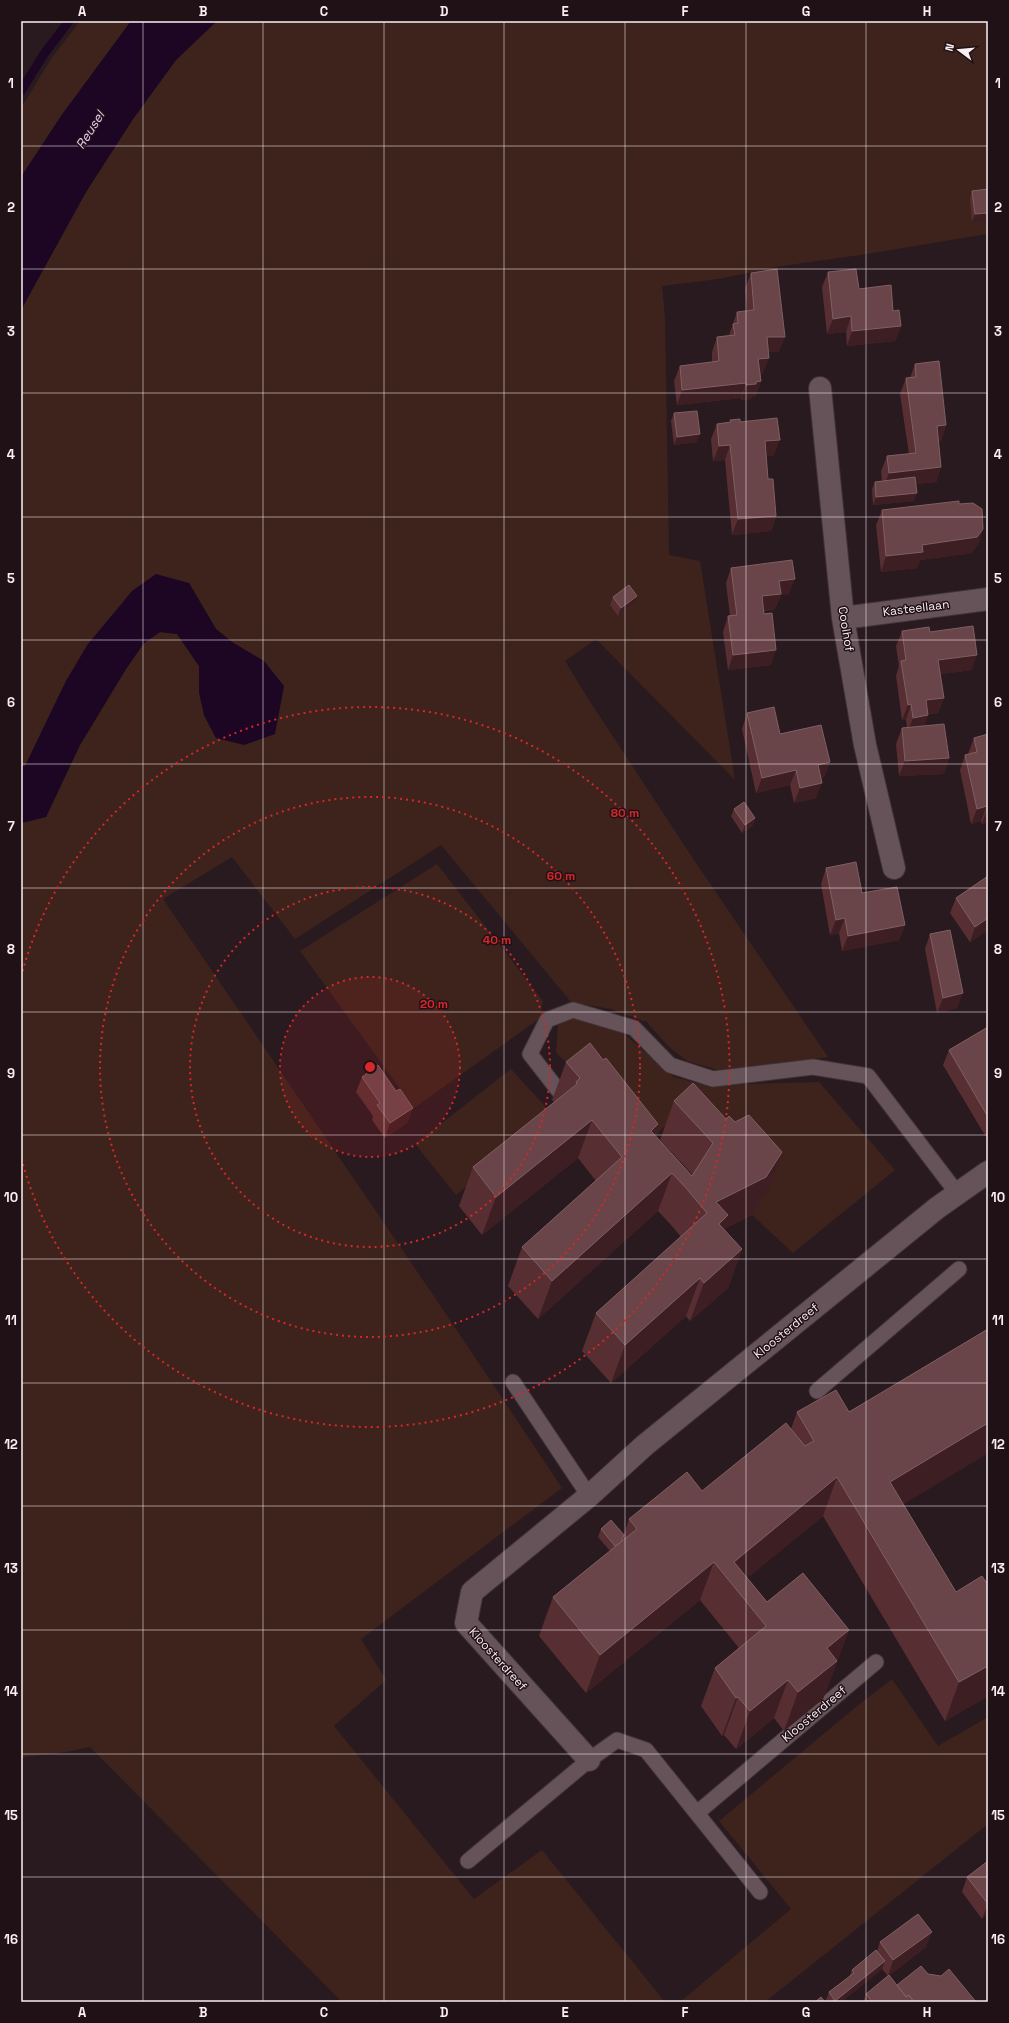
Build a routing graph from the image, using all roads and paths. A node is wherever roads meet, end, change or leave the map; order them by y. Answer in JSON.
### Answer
{"nodes":[{"id":1,"x":820,"y":388,"type":"dead end"},
{"id":2,"x":988,"y":599,"type":"edge"},
{"id":3,"x":843,"y":618,"type":"junction"},
{"id":4,"x":894,"y":868,"type":"dead end"},
{"id":5,"x":558,"y":1090,"type":"dead end"},
{"id":6,"x":988,"y":1172,"type":"edge"},
{"id":7,"x":957,"y":1193,"type":"junction"},
{"id":8,"x":959,"y":1269,"type":"dead end"},
{"id":9,"x":513,"y":1382,"type":"dead end"},
{"id":10,"x":817,"y":1391,"type":"dead end"},
{"id":11,"x":589,"y":1496,"type":"junction"},
{"id":12,"x":876,"y":1662,"type":"dead end"},
{"id":13,"x":589,"y":1760,"type":"junction"},
{"id":14,"x":697,"y":1814,"type":"junction"},
{"id":15,"x":468,"y":1862,"type":"dead end"},
{"id":16,"x":760,"y":1892,"type":"dead end"}],
"edges":[{"from":1,"to":3,"type":"street","name":"Coolhof"},
{"from":2,"to":3,"type":"street","name":"Kasteellaan"},
{"from":3,"to":4,"type":"street","name":"Coolhof"},
{"from":5,"to":7,"type":"lane"},
{"from":6,"to":7,"type":"street","name":"Kloosterdreef"},
{"from":7,"to":11,"type":"street","name":"Kloosterdreef"},
{"from":8,"to":10,"type":"lane"},
{"from":9,"to":11,"type":"lane"},
{"from":11,"to":13,"type":"street","name":"Kloosterdreef"},
{"from":12,"to":14,"type":"lane","name":"Kloosterdreef"},
{"from":13,"to":14,"type":"lane"},
{"from":13,"to":15,"type":"lane"},
{"from":14,"to":16,"type":"lane"}]}
